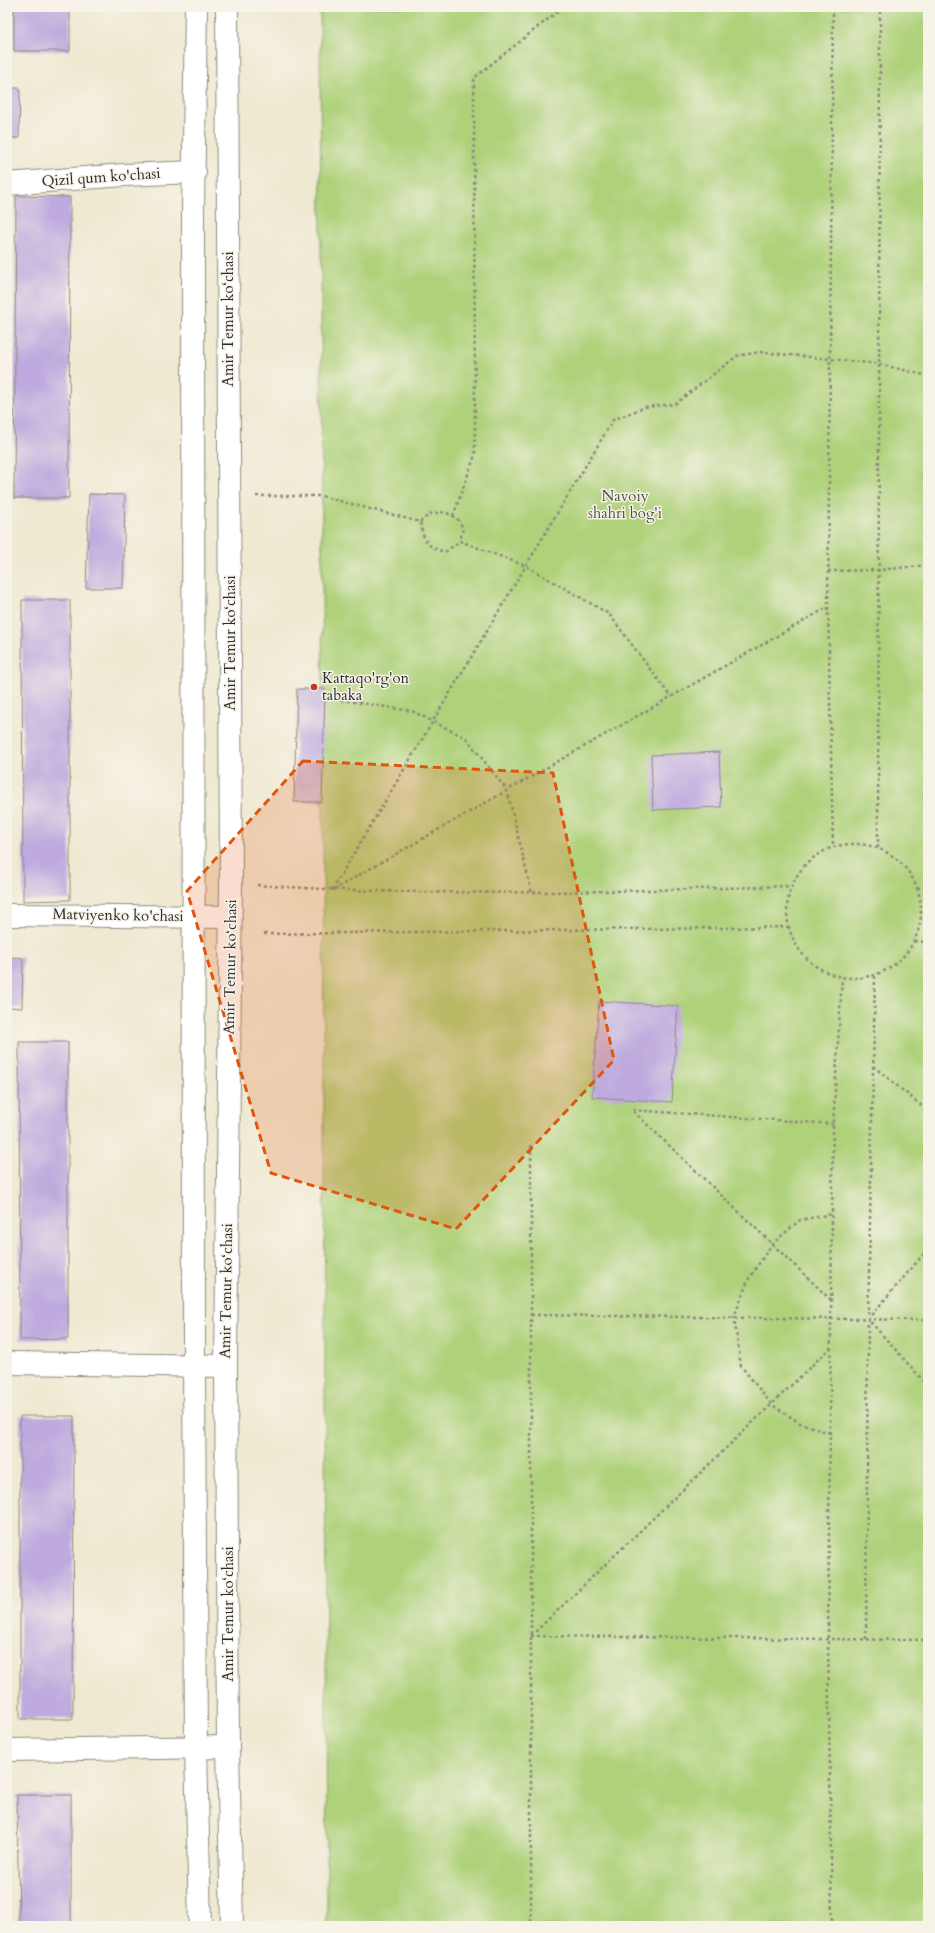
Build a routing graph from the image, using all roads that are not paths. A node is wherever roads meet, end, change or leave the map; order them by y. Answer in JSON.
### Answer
{"nodes":[{"id":1,"x":196,"y":7,"type":"edge"},
{"id":2,"x":227,"y":7,"type":"edge"},
{"id":3,"x":195,"y":172,"type":"junction"},
{"id":4,"x":7,"y":184,"type":"edge"},
{"id":5,"x":7,"y":914,"type":"edge"},
{"id":6,"x":195,"y":916,"type":"junction"},
{"id":7,"x":230,"y":917,"type":"junction"},
{"id":8,"x":7,"y":1363,"type":"edge"},
{"id":9,"x":194,"y":1365,"type":"junction"},
{"id":10,"x":226,"y":1366,"type":"junction"},
{"id":11,"x":196,"y":1747,"type":"junction"},
{"id":12,"x":228,"y":1747,"type":"junction"},
{"id":13,"x":7,"y":1750,"type":"edge"},
{"id":14,"x":200,"y":1926,"type":"edge"},
{"id":15,"x":232,"y":1926,"type":"edge"}],
"edges":[{"from":1,"to":3,"type":"main road","name":"Amir Temur ko‘chasi"},
{"from":2,"to":7,"type":"main road","name":"Amir Temur ko‘chasi"},
{"from":3,"to":4,"type":"main road","name":"Qizil qum ko'chasi"},
{"from":3,"to":6,"type":"main road","name":"Amir Temur ko‘chasi"},
{"from":5,"to":6,"type":"main road","name":"Matviyenko ko'chasi"},
{"from":6,"to":7,"type":"main road","name":"Matviyenko ko'chasi"},
{"from":6,"to":9,"type":"main road","name":"Amir Temur ko‘chasi"},
{"from":7,"to":10,"type":"main road","name":"Amir Temur ko‘chasi"},
{"from":8,"to":9,"type":"main road"},
{"from":9,"to":10,"type":"main road"},
{"from":9,"to":11,"type":"main road","name":"Amir Temur ko‘chasi"},
{"from":10,"to":12,"type":"main road","name":"Amir Temur ko‘chasi"},
{"from":11,"to":12,"type":"main road"},
{"from":11,"to":13,"type":"main road"},
{"from":11,"to":14,"type":"main road","name":"Amir Temur ko‘chasi"},
{"from":12,"to":15,"type":"main road","name":"Amir Temur ko‘chasi"}]}
